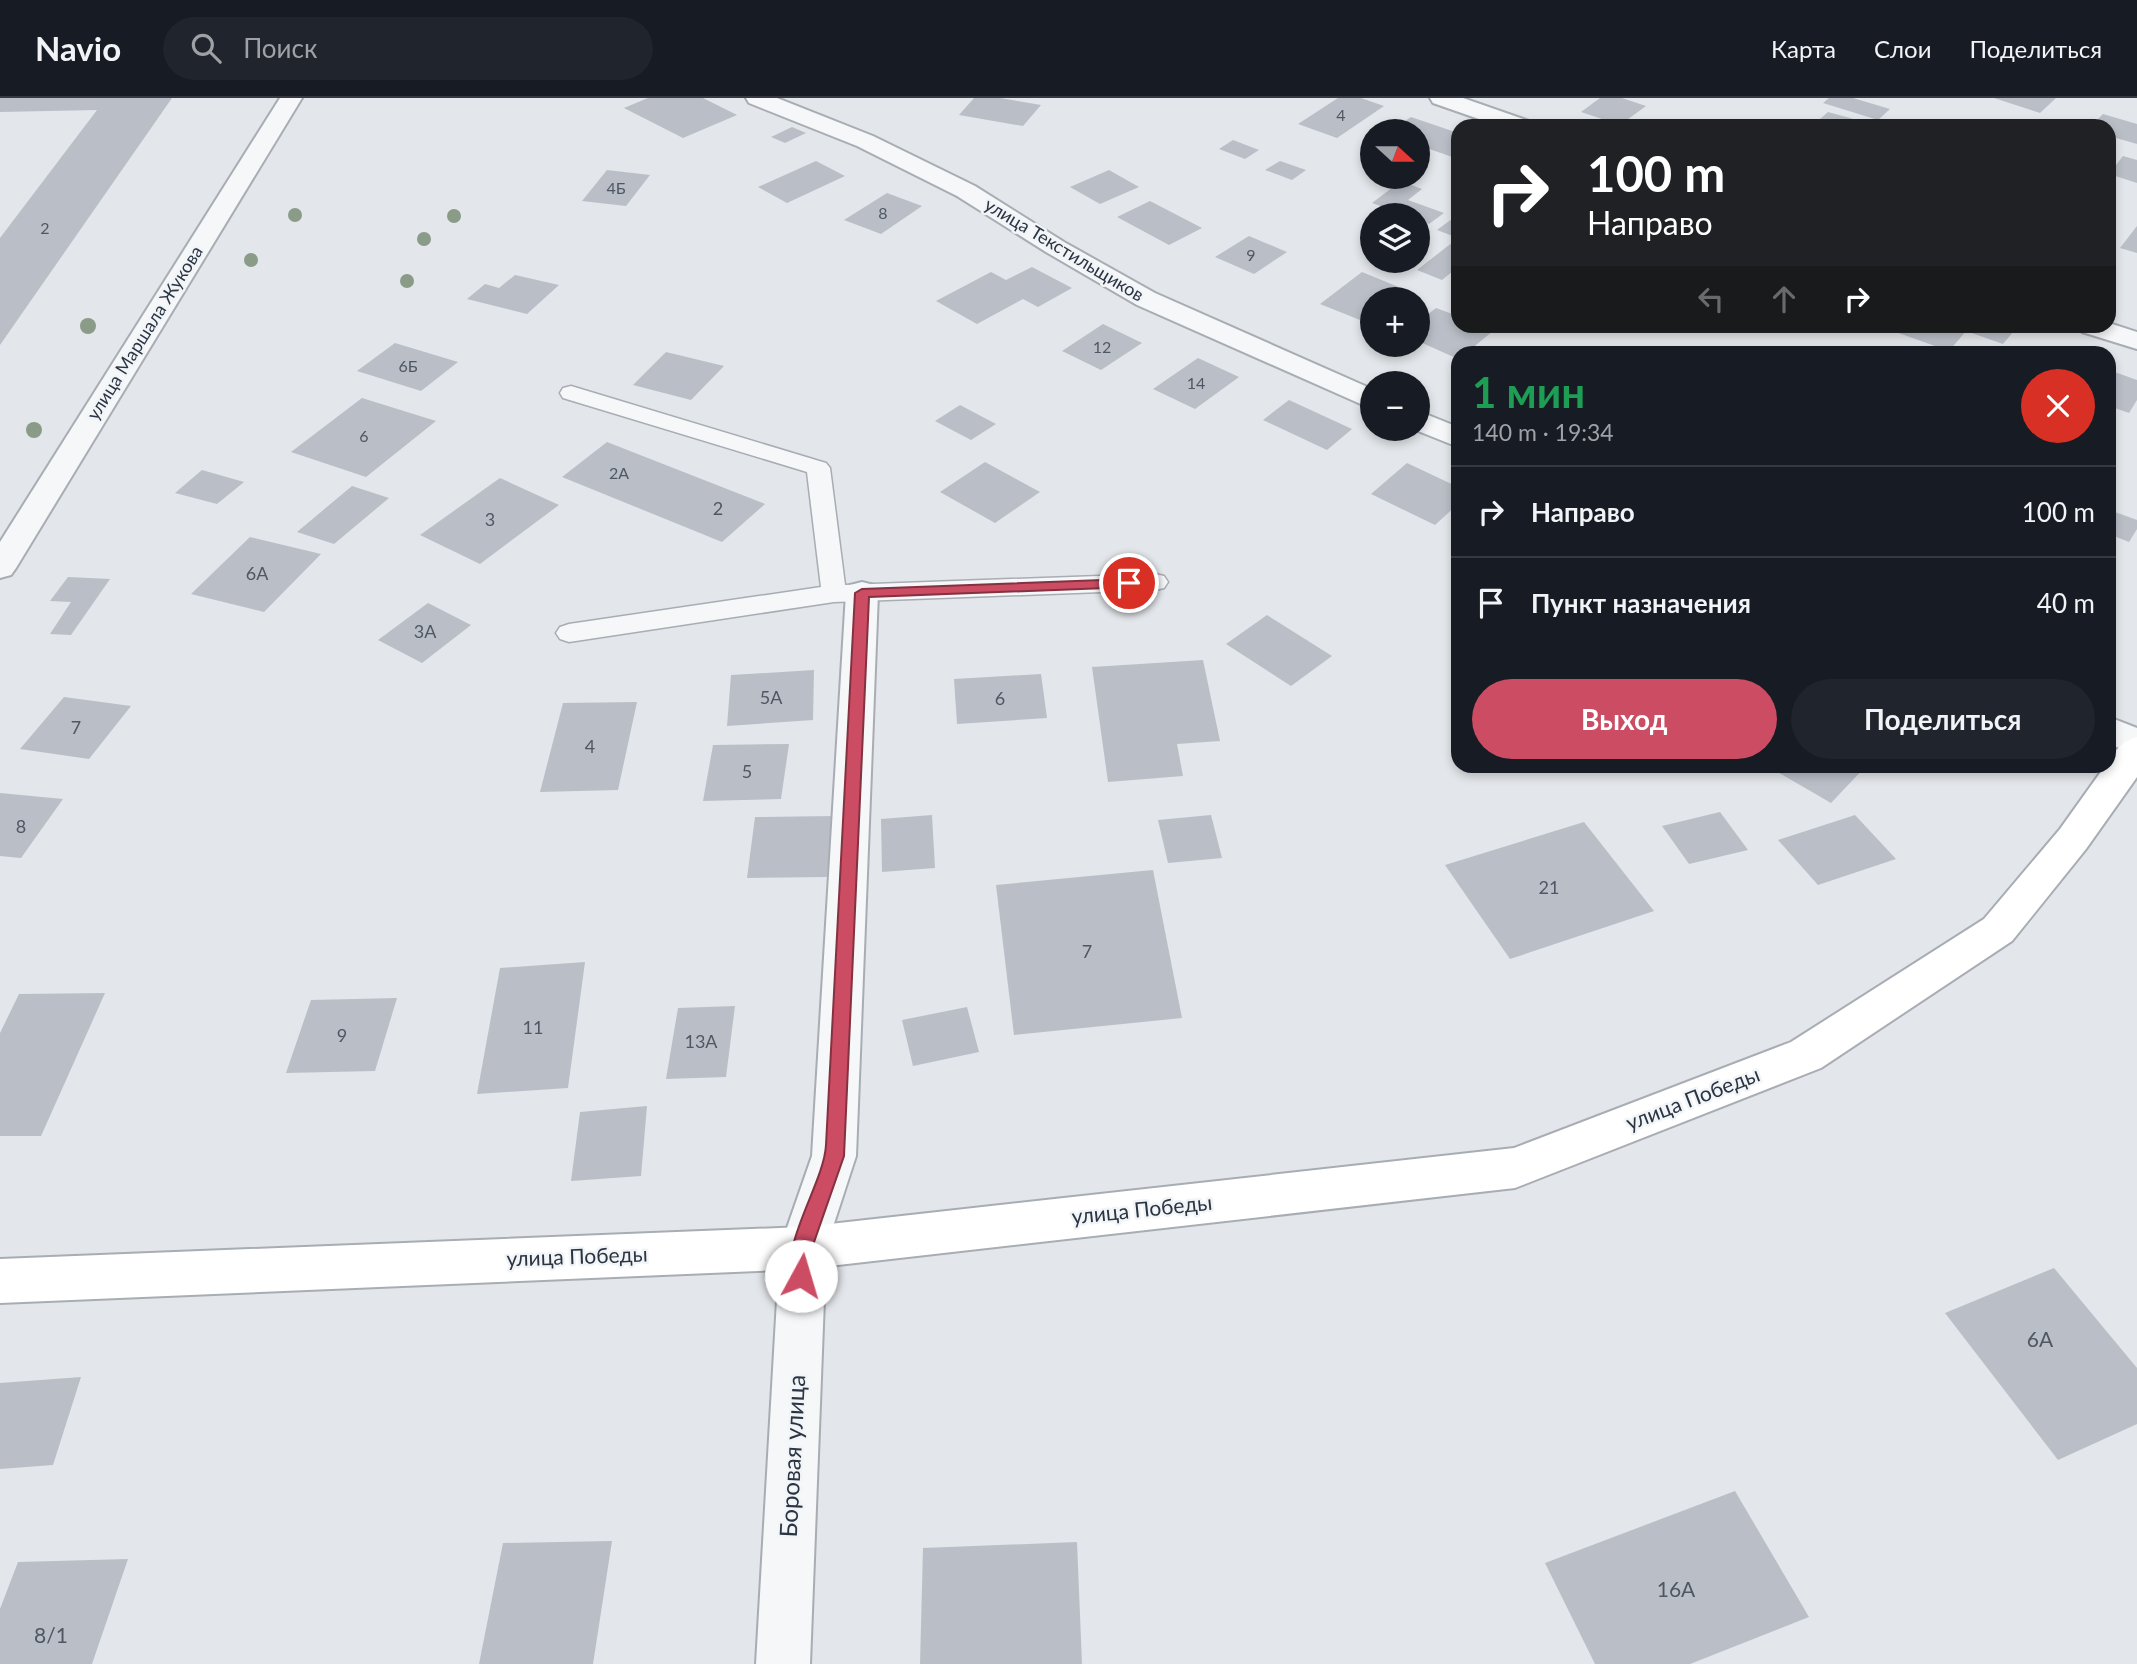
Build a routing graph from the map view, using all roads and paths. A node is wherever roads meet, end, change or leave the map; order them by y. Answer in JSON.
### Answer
{"nodes":[{"id":1,"x":291,"y":98,"type":"edge"},
{"id":2,"x":757,"y":98,"type":"edge"},
{"id":3,"x":1441,"y":98,"type":"edge"},
{"id":4,"x":1501,"y":119,"type":"edge"},
{"id":5,"x":2113,"y":333,"type":"edge"},
{"id":6,"x":2137,"y":341,"type":"edge"},
{"id":7,"x":572,"y":393,"type":"dead end"},
{"id":8,"x":1360,"y":395,"type":"edge"},
{"id":9,"x":1430,"y":425,"type":"edge"},
{"id":10,"x":1451,"y":435,"type":"edge"},
{"id":11,"x":0,"y":568,"type":"edge"},
{"id":12,"x":1155,"y":582,"type":"dead end"},
{"id":13,"x":848,"y":594,"type":"junction"},
{"id":14,"x":569,"y":633,"type":"dead end"},
{"id":15,"x":2116,"y":733,"type":"edge"},
{"id":16,"x":2137,"y":742,"type":"edge"},
{"id":17,"x":2137,"y":750,"type":"edge"},
{"id":18,"x":803,"y":1248,"type":"junction"},
{"id":19,"x":0,"y":1281,"type":"edge"},
{"id":20,"x":783,"y":1664,"type":"edge"}],
"edges":[{"from":1,"to":11,"type":"street","name":"улица Маршала Жукова"},
{"from":2,"to":8,"type":"street","name":"улица Текстильщиков"},
{"from":3,"to":4,"type":"street"},
{"from":5,"to":6,"type":"street"},
{"from":7,"to":13,"type":"lane"},
{"from":9,"to":10,"type":"street"},
{"from":12,"to":13,"type":"lane"},
{"from":13,"to":14,"type":"lane"},
{"from":13,"to":18,"type":"street","name":"Боровая улица"},
{"from":15,"to":16,"type":"street"},
{"from":17,"to":18,"type":"street","name":"улица Победы"},
{"from":18,"to":19,"type":"street","name":"улица Победы"},
{"from":18,"to":20,"type":"street","name":"Боровая улица"}]}
